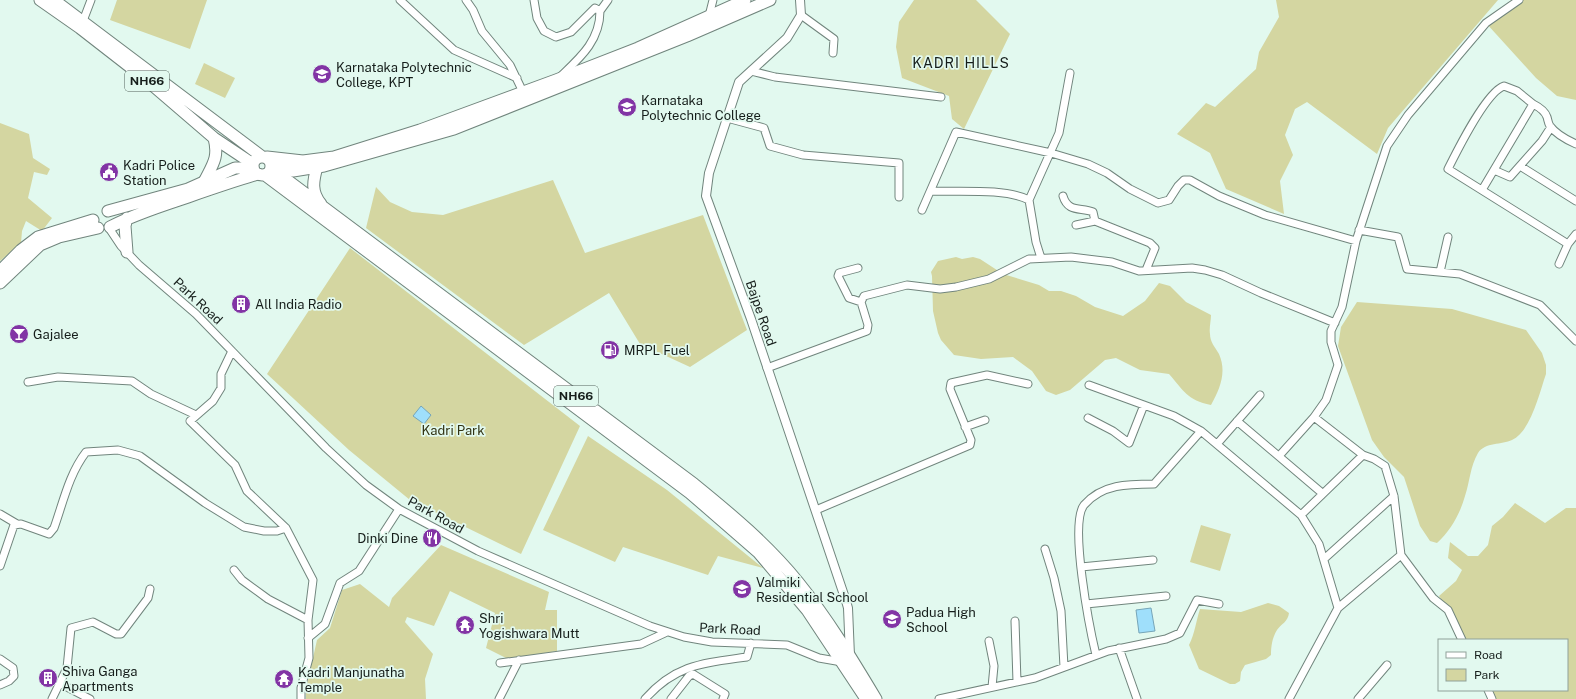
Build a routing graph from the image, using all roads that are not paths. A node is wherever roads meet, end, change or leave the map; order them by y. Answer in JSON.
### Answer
{"nodes":[{"id":1,"x":40,"y":0,"type":"edge"},
{"id":2,"x":54,"y":0,"type":"edge"},
{"id":3,"x":91,"y":0,"type":"edge"},
{"id":4,"x":400,"y":0,"type":"edge"},
{"id":5,"x":466,"y":0,"type":"edge"},
{"id":6,"x":534,"y":0,"type":"edge"},
{"id":7,"x":608,"y":0,"type":"edge"},
{"id":8,"x":713,"y":0,"type":"edge"},
{"id":9,"x":745,"y":0,"type":"edge"},
{"id":10,"x":770,"y":0,"type":"edge"},
{"id":11,"x":800,"y":0,"type":"edge"},
{"id":12,"x":1519,"y":0,"type":"edge"},
{"id":13,"x":600,"y":11,"type":"junction"},
{"id":14,"x":801,"y":15,"type":"junction"},
{"id":15,"x":709,"y":16,"type":"junction"},
{"id":16,"x":83,"y":21,"type":"junction"},
{"id":17,"x":833,"y":53,"type":"dead end"},
{"id":18,"x":751,"y":71,"type":"junction"},
{"id":19,"x":1070,"y":73,"type":"dead end"},
{"id":20,"x":517,"y":78,"type":"junction"},
{"id":21,"x":552,"y":85,"type":"junction"},
{"id":22,"x":524,"y":92,"type":"junction"},
{"id":23,"x":941,"y":97,"type":"dead end"},
{"id":24,"x":1534,"y":104,"type":"junction"},
{"id":25,"x":727,"y":118,"type":"junction"},
{"id":26,"x":1551,"y":127,"type":"junction"},
{"id":27,"x":214,"y":138,"type":"junction"},
{"id":28,"x":1576,"y":144,"type":"edge"},
{"id":29,"x":1051,"y":153,"type":"junction"},
{"id":30,"x":331,"y":161,"type":"junction"},
{"id":31,"x":262,"y":166,"type":"junction"},
{"id":32,"x":1520,"y":166,"type":"junction"},
{"id":33,"x":317,"y":167,"type":"junction"},
{"id":34,"x":1494,"y":170,"type":"junction"},
{"id":35,"x":205,"y":180,"type":"junction"},
{"id":36,"x":1482,"y":190,"type":"junction"},
{"id":37,"x":931,"y":191,"type":"junction"},
{"id":38,"x":1063,"y":196,"type":"dead end"},
{"id":39,"x":899,"y":197,"type":"dead end"},
{"id":40,"x":1029,"y":200,"type":"junction"},
{"id":41,"x":1576,"y":201,"type":"edge"},
{"id":42,"x":327,"y":210,"type":"junction"},
{"id":43,"x":922,"y":210,"type":"dead end"},
{"id":44,"x":108,"y":211,"type":"junction"},
{"id":45,"x":127,"y":218,"type":"junction"},
{"id":46,"x":1095,"y":221,"type":"junction"},
{"id":47,"x":103,"y":226,"type":"junction"},
{"id":48,"x":1076,"y":226,"type":"dead end"},
{"id":49,"x":1359,"y":230,"type":"junction"},
{"id":50,"x":1576,"y":234,"type":"edge"},
{"id":51,"x":1448,"y":237,"type":"dead end"},
{"id":52,"x":1356,"y":241,"type":"junction"},
{"id":53,"x":1568,"y":244,"type":"junction"},
{"id":54,"x":127,"y":252,"type":"junction"},
{"id":55,"x":1041,"y":258,"type":"junction"},
{"id":56,"x":1559,"y":264,"type":"dead end"},
{"id":57,"x":858,"y":268,"type":"dead end"},
{"id":58,"x":1146,"y":270,"type":"junction"},
{"id":59,"x":0,"y":271,"type":"edge"},
{"id":60,"x":1440,"y":272,"type":"junction"},
{"id":61,"x":0,"y":283,"type":"edge"},
{"id":62,"x":861,"y":302,"type":"junction"},
{"id":63,"x":1335,"y":323,"type":"junction"},
{"id":64,"x":1576,"y":341,"type":"edge"},
{"id":65,"x":232,"y":351,"type":"junction"},
{"id":66,"x":767,"y":368,"type":"junction"},
{"id":67,"x":28,"y":382,"type":"dead end"},
{"id":68,"x":1028,"y":384,"type":"dead end"},
{"id":69,"x":1089,"y":385,"type":"dead end"},
{"id":70,"x":1260,"y":395,"type":"dead end"},
{"id":71,"x":1144,"y":405,"type":"junction"},
{"id":72,"x":196,"y":416,"type":"junction"},
{"id":73,"x":1314,"y":417,"type":"junction"},
{"id":74,"x":1088,"y":418,"type":"dead end"},
{"id":75,"x":985,"y":420,"type":"dead end"},
{"id":76,"x":1237,"y":421,"type":"junction"},
{"id":77,"x":965,"y":427,"type":"junction"},
{"id":78,"x":1201,"y":430,"type":"junction"},
{"id":79,"x":1217,"y":444,"type":"junction"},
{"id":80,"x":1363,"y":455,"type":"junction"},
{"id":81,"x":1279,"y":456,"type":"junction"},
{"id":82,"x":1322,"y":494,"type":"junction"},
{"id":83,"x":1394,"y":496,"type":"junction"},
{"id":84,"x":399,"y":509,"type":"junction"},
{"id":85,"x":816,"y":510,"type":"junction"},
{"id":86,"x":0,"y":514,"type":"edge"},
{"id":87,"x":1301,"y":515,"type":"junction"},
{"id":88,"x":17,"y":524,"type":"junction"},
{"id":89,"x":286,"y":528,"type":"junction"},
{"id":90,"x":1045,"y":549,"type":"dead end"},
{"id":91,"x":1401,"y":555,"type":"junction"},
{"id":92,"x":1324,"y":559,"type":"junction"},
{"id":93,"x":1153,"y":560,"type":"dead end"},
{"id":94,"x":0,"y":566,"type":"edge"},
{"id":95,"x":1081,"y":567,"type":"junction"},
{"id":96,"x":234,"y":570,"type":"dead end"},
{"id":97,"x":150,"y":589,"type":"dead end"},
{"id":98,"x":1166,"y":596,"type":"dead end"},
{"id":99,"x":1086,"y":604,"type":"junction"},
{"id":100,"x":1219,"y":604,"type":"dead end"},
{"id":101,"x":1338,"y":608,"type":"junction"},
{"id":102,"x":308,"y":620,"type":"junction"},
{"id":103,"x":1015,"y":621,"type":"dead end"},
{"id":104,"x":667,"y":632,"type":"junction"},
{"id":105,"x":308,"y":638,"type":"junction"},
{"id":106,"x":1462,"y":639,"type":"edge"},
{"id":107,"x":988,"y":641,"type":"dead end"},
{"id":108,"x":751,"y":642,"type":"junction"},
{"id":109,"x":1119,"y":648,"type":"junction"},
{"id":110,"x":1096,"y":656,"type":"junction"},
{"id":111,"x":0,"y":659,"type":"edge"},
{"id":112,"x":846,"y":659,"type":"junction"},
{"id":113,"x":519,"y":660,"type":"junction"},
{"id":114,"x":500,"y":664,"type":"dead end"},
{"id":115,"x":1387,"y":665,"type":"dead end"},
{"id":116,"x":1064,"y":667,"type":"junction"},
{"id":117,"x":1017,"y":682,"type":"junction"},
{"id":118,"x":61,"y":684,"type":"junction"},
{"id":119,"x":0,"y":685,"type":"edge"},
{"id":120,"x":992,"y":687,"type":"junction"},
{"id":121,"x":52,"y":699,"type":"edge"},
{"id":122,"x":90,"y":699,"type":"edge"},
{"id":123,"x":301,"y":699,"type":"edge"},
{"id":124,"x":499,"y":699,"type":"edge"},
{"id":125,"x":645,"y":699,"type":"edge"},
{"id":126,"x":671,"y":699,"type":"edge"},
{"id":127,"x":723,"y":699,"type":"edge"},
{"id":128,"x":866,"y":699,"type":"edge"},
{"id":129,"x":876,"y":699,"type":"edge"},
{"id":130,"x":939,"y":699,"type":"edge"},
{"id":131,"x":1137,"y":699,"type":"edge"},
{"id":132,"x":1289,"y":699,"type":"edge"},
{"id":133,"x":1358,"y":699,"type":"edge"}],
"edges":[{"from":1,"to":27,"type":"main road","number":"NH66"},
{"from":2,"to":16,"type":"main road","number":"NH66"},
{"from":3,"to":16,"type":"street"},
{"from":4,"to":20,"type":"street"},
{"from":5,"to":20,"type":"street"},
{"from":6,"to":13,"type":"street"},
{"from":7,"to":13,"type":"street"},
{"from":8,"to":15,"type":"street"},
{"from":9,"to":15,"type":"main road"},
{"from":10,"to":21,"type":"main road"},
{"from":11,"to":14,"type":"street"},
{"from":12,"to":49,"type":"street"},
{"from":13,"to":21,"type":"street"},
{"from":14,"to":17,"type":"street"},
{"from":14,"to":18,"type":"street","name":"Bajpe Road"},
{"from":15,"to":21,"type":"main road"},
{"from":16,"to":31,"type":"main road","number":"NH66"},
{"from":18,"to":23,"type":"street"},
{"from":18,"to":25,"type":"street","name":"Bajpe Road"},
{"from":19,"to":29,"type":"street"},
{"from":20,"to":22,"type":"street"},
{"from":21,"to":22,"type":"main road"},
{"from":21,"to":30,"type":"main road"},
{"from":22,"to":30,"type":"main road"},
{"from":24,"to":26,"type":"street"},
{"from":24,"to":34,"type":"street"},
{"from":24,"to":36,"type":"street"},
{"from":25,"to":39,"type":"street"},
{"from":25,"to":66,"type":"street","name":"Bajpe Road"},
{"from":26,"to":28,"type":"street"},
{"from":26,"to":32,"type":"street"},
{"from":27,"to":31,"type":"main road","number":"NH66"},
{"from":27,"to":35,"type":"main road"},
{"from":29,"to":37,"type":"street"},
{"from":29,"to":40,"type":"street"},
{"from":29,"to":52,"type":"street"},
{"from":30,"to":31,"type":"main road"},
{"from":30,"to":33,"type":"main road"},
{"from":31,"to":33,"type":"main road"},
{"from":31,"to":35,"type":"main road"},
{"from":31,"to":42,"type":"main road","number":"NH66"},
{"from":31,"to":45,"type":"main road"},
{"from":31,"to":112,"type":"main road","number":"NH66"},
{"from":32,"to":34,"type":"street"},
{"from":32,"to":41,"type":"street"},
{"from":33,"to":42,"type":"main road"},
{"from":34,"to":36,"type":"street"},
{"from":35,"to":44,"type":"main road"},
{"from":36,"to":53,"type":"street"},
{"from":37,"to":40,"type":"street"},
{"from":37,"to":43,"type":"street"},
{"from":38,"to":46,"type":"street"},
{"from":40,"to":55,"type":"street"},
{"from":42,"to":112,"type":"main road","number":"NH66"},
{"from":44,"to":47,"type":"main road"},
{"from":44,"to":47,"type":"main road"},
{"from":45,"to":47,"type":"main road"},
{"from":45,"to":54,"type":"main road"},
{"from":46,"to":48,"type":"street"},
{"from":46,"to":58,"type":"street"},
{"from":47,"to":54,"type":"street","name":"Park Road"},
{"from":47,"to":59,"type":"main road"},
{"from":47,"to":61,"type":"main road"},
{"from":49,"to":52,"type":"street"},
{"from":49,"to":60,"type":"street"},
{"from":50,"to":53,"type":"street"},
{"from":51,"to":60,"type":"street"},
{"from":52,"to":63,"type":"street"},
{"from":53,"to":56,"type":"street"},
{"from":54,"to":65,"type":"street","name":"Park Road"},
{"from":55,"to":58,"type":"street"},
{"from":55,"to":62,"type":"street"},
{"from":57,"to":62,"type":"street"},
{"from":58,"to":63,"type":"street"},
{"from":60,"to":64,"type":"street"},
{"from":62,"to":66,"type":"street"},
{"from":63,"to":73,"type":"street"},
{"from":65,"to":72,"type":"street"},
{"from":65,"to":84,"type":"street","name":"Park Road"},
{"from":66,"to":85,"type":"street","name":"Bajpe Road"},
{"from":67,"to":72,"type":"street"},
{"from":68,"to":77,"type":"street"},
{"from":69,"to":71,"type":"street"},
{"from":70,"to":76,"type":"street"},
{"from":71,"to":74,"type":"street"},
{"from":71,"to":78,"type":"street"},
{"from":72,"to":89,"type":"street"},
{"from":73,"to":80,"type":"street"},
{"from":73,"to":81,"type":"street"},
{"from":75,"to":77,"type":"street"},
{"from":76,"to":79,"type":"street"},
{"from":76,"to":81,"type":"street"},
{"from":77,"to":85,"type":"street"},
{"from":78,"to":79,"type":"street"},
{"from":78,"to":95,"type":"street"},
{"from":79,"to":87,"type":"street"},
{"from":80,"to":82,"type":"street"},
{"from":80,"to":83,"type":"street"},
{"from":81,"to":82,"type":"street"},
{"from":82,"to":87,"type":"street"},
{"from":83,"to":91,"type":"street"},
{"from":83,"to":92,"type":"street"},
{"from":84,"to":104,"type":"street","name":"Park Road"},
{"from":84,"to":105,"type":"street"},
{"from":85,"to":112,"type":"street","name":"Bajpe Road"},
{"from":86,"to":88,"type":"street"},
{"from":87,"to":92,"type":"street"},
{"from":88,"to":89,"type":"street"},
{"from":88,"to":94,"type":"street"},
{"from":89,"to":102,"type":"street"},
{"from":90,"to":116,"type":"street"},
{"from":91,"to":101,"type":"street"},
{"from":91,"to":106,"type":"street"},
{"from":92,"to":101,"type":"street"},
{"from":93,"to":95,"type":"street"},
{"from":95,"to":99,"type":"street"},
{"from":96,"to":102,"type":"street"},
{"from":97,"to":118,"type":"street"},
{"from":98,"to":99,"type":"street"},
{"from":99,"to":110,"type":"street"},
{"from":100,"to":109,"type":"street"},
{"from":101,"to":132,"type":"street"},
{"from":102,"to":105,"type":"street"},
{"from":103,"to":117,"type":"street"},
{"from":104,"to":108,"type":"street","name":"Park Road"},
{"from":104,"to":113,"type":"street"},
{"from":105,"to":123,"type":"street"},
{"from":107,"to":120,"type":"street"},
{"from":108,"to":112,"type":"street","name":"Park Road"},
{"from":108,"to":125,"type":"street"},
{"from":109,"to":110,"type":"street"},
{"from":109,"to":131,"type":"street"},
{"from":110,"to":116,"type":"street"},
{"from":111,"to":119,"type":"street"},
{"from":112,"to":128,"type":"main road","number":"NH66"},
{"from":112,"to":129,"type":"main road","number":"NH66"},
{"from":113,"to":114,"type":"street"},
{"from":113,"to":124,"type":"street"},
{"from":115,"to":133,"type":"street"},
{"from":116,"to":117,"type":"street"},
{"from":117,"to":120,"type":"street"},
{"from":118,"to":121,"type":"street"},
{"from":118,"to":122,"type":"street"},
{"from":120,"to":130,"type":"street"},
{"from":126,"to":127,"type":"street"}]}
